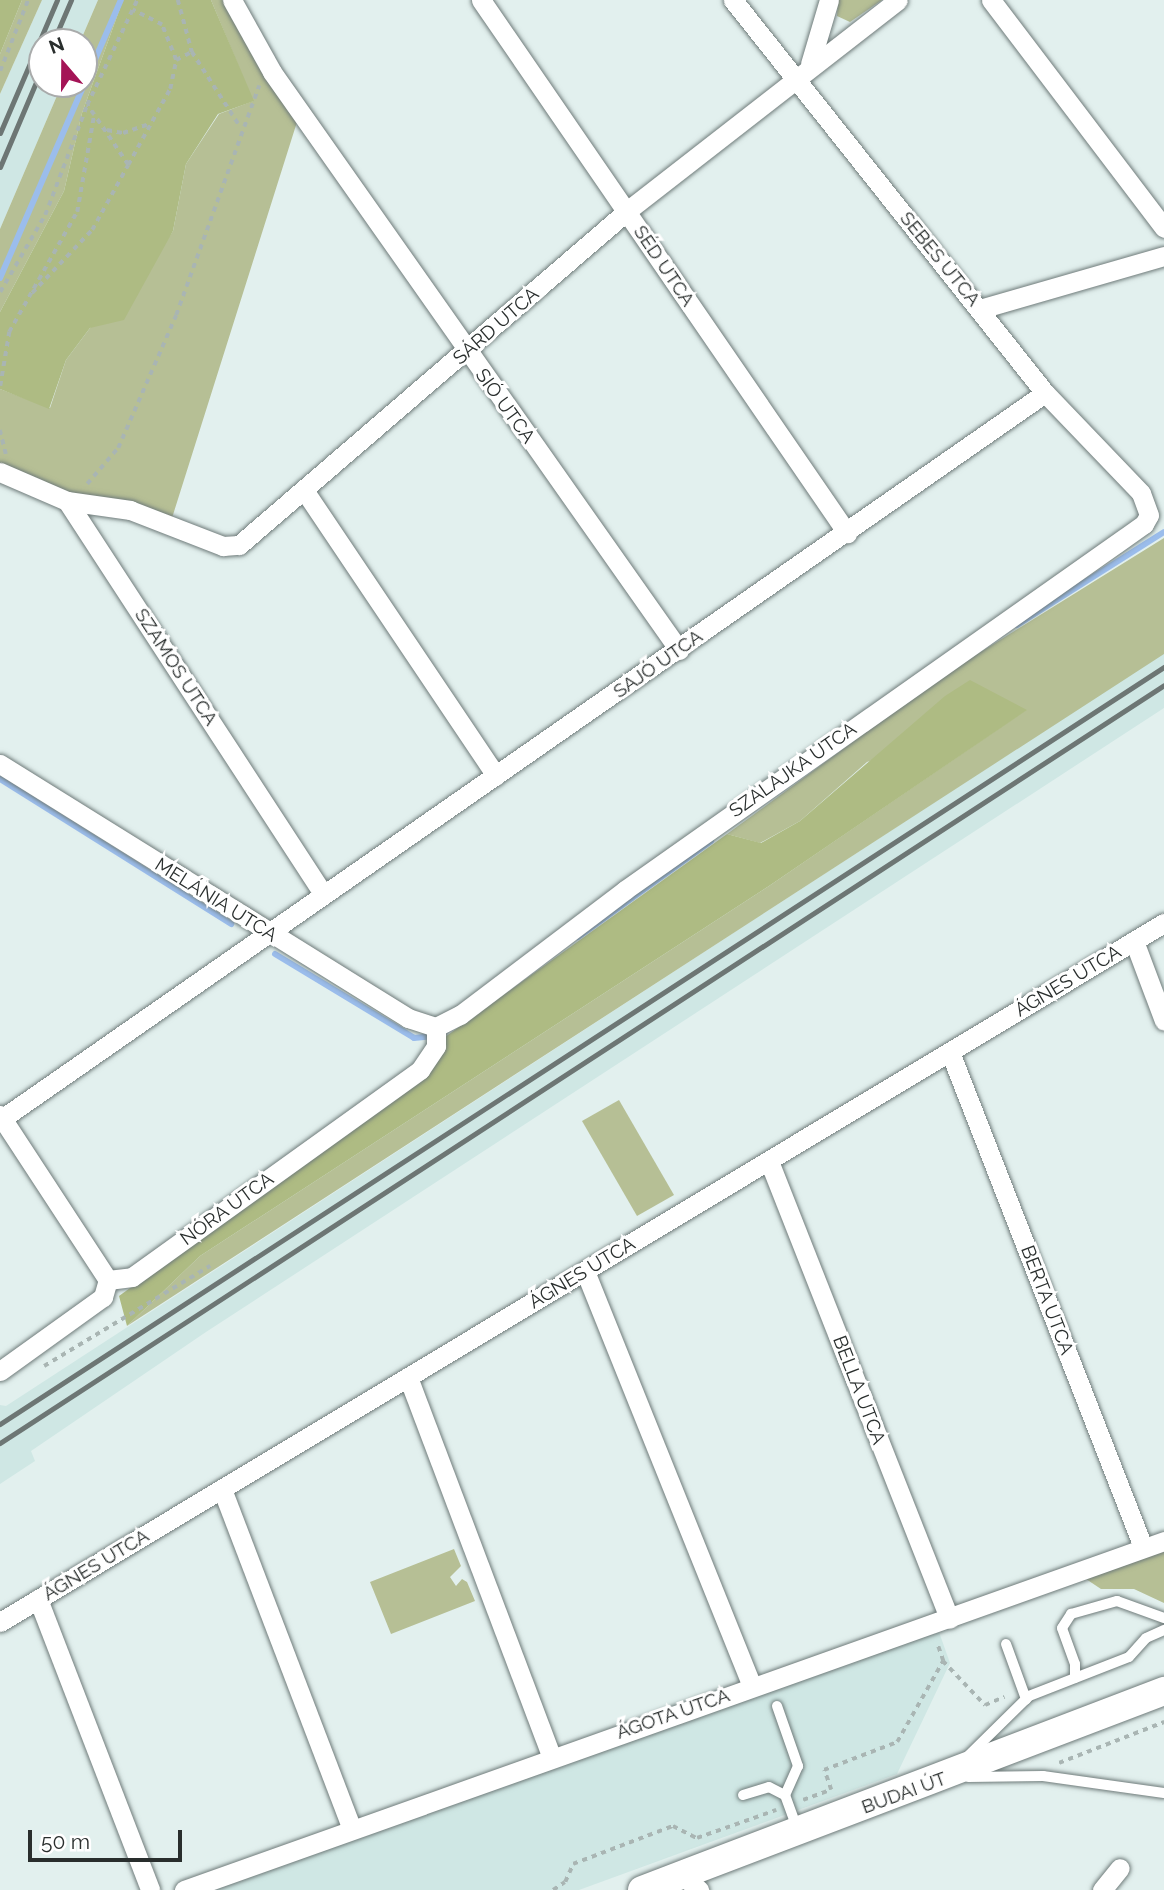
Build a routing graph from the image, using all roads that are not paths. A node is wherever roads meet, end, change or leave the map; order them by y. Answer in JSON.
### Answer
{"nodes":[{"id":1,"x":232,"y":0,"type":"edge"},
{"id":2,"x":481,"y":0,"type":"edge"},
{"id":3,"x":733,"y":0,"type":"edge"},
{"id":4,"x":829,"y":0,"type":"edge"},
{"id":5,"x":898,"y":0,"type":"edge"},
{"id":6,"x":991,"y":0,"type":"edge"},
{"id":7,"x":802,"y":71,"type":"junction"},
{"id":8,"x":626,"y":211,"type":"junction"},
{"id":9,"x":1164,"y":228,"type":"edge"},
{"id":10,"x":1164,"y":256,"type":"edge"},
{"id":11,"x":980,"y":309,"type":"junction"},
{"id":12,"x":467,"y":353,"type":"junction"},
{"id":13,"x":1045,"y":394,"type":"junction"},
{"id":14,"x":0,"y":472,"type":"edge"},
{"id":15,"x":304,"y":490,"type":"junction"},
{"id":16,"x":67,"y":501,"type":"junction"},
{"id":17,"x":1149,"y":515,"type":"joint"},
{"id":18,"x":847,"y":533,"type":"junction"},
{"id":19,"x":679,"y":650,"type":"junction"},
{"id":20,"x":0,"y":764,"type":"edge"},
{"id":21,"x":496,"y":776,"type":"junction"},
{"id":22,"x":323,"y":894,"type":"junction"},
{"id":23,"x":1164,"y":923,"type":"edge"},
{"id":24,"x":268,"y":932,"type":"junction"},
{"id":25,"x":1134,"y":941,"type":"junction"},
{"id":26,"x":1164,"y":1021,"type":"edge"},
{"id":27,"x":437,"y":1034,"type":"junction"},
{"id":28,"x":950,"y":1052,"type":"junction"},
{"id":29,"x":1,"y":1117,"type":"edge"},
{"id":30,"x":769,"y":1161,"type":"junction"},
{"id":31,"x":585,"y":1271,"type":"junction"},
{"id":32,"x":108,"y":1280,"type":"junction"},
{"id":33,"x":0,"y":1371,"type":"edge"},
{"id":34,"x":408,"y":1377,"type":"junction"},
{"id":35,"x":222,"y":1489,"type":"junction"},
{"id":36,"x":1164,"y":1541,"type":"edge"},
{"id":37,"x":1143,"y":1547,"type":"junction"},
{"id":38,"x":38,"y":1599,"type":"junction"},
{"id":39,"x":1164,"y":1618,"type":"edge"},
{"id":40,"x":948,"y":1619,"type":"junction"},
{"id":41,"x":0,"y":1622,"type":"edge"},
{"id":42,"x":1164,"y":1630,"type":"edge"},
{"id":43,"x":1006,"y":1644,"type":"dead end"},
{"id":44,"x":1075,"y":1678,"type":"junction"},
{"id":45,"x":752,"y":1686,"type":"junction"},
{"id":46,"x":1164,"y":1691,"type":"edge"},
{"id":47,"x":1024,"y":1694,"type":"junction"},
{"id":48,"x":777,"y":1706,"type":"dead end"},
{"id":49,"x":551,"y":1756,"type":"junction"},
{"id":50,"x":946,"y":1777,"type":"junction"},
{"id":51,"x":1164,"y":1793,"type":"edge"},
{"id":52,"x":785,"y":1794,"type":"junction"},
{"id":53,"x":743,"y":1796,"type":"dead end"},
{"id":54,"x":352,"y":1829,"type":"junction"},
{"id":55,"x":799,"y":1832,"type":"junction"},
{"id":56,"x":1120,"y":1868,"type":"dead end"},
{"id":57,"x":691,"y":1883,"type":"edge"},
{"id":58,"x":150,"y":1890,"type":"edge"},
{"id":59,"x":184,"y":1890,"type":"edge"},
{"id":60,"x":642,"y":1890,"type":"edge"},
{"id":61,"x":1102,"y":1890,"type":"edge"}],
"edges":[{"from":1,"to":12,"type":"street","name":"SIÓ UTCA"},
{"from":2,"to":8,"type":"street","name":"SÉD UTCA"},
{"from":3,"to":7,"type":"street","name":"SEBES UTCA"},
{"from":4,"to":7,"type":"street"},
{"from":5,"to":7,"type":"street","name":"SÁRD UTCA"},
{"from":6,"to":9,"type":"street"},
{"from":7,"to":8,"type":"street","name":"SÁRD UTCA"},
{"from":7,"to":11,"type":"street","name":"SEBES UTCA"},
{"from":8,"to":12,"type":"street","name":"SÁRD UTCA"},
{"from":8,"to":18,"type":"street","name":"SÉD UTCA"},
{"from":10,"to":11,"type":"street"},
{"from":11,"to":13,"type":"street","name":"SEBES UTCA"},
{"from":12,"to":15,"type":"street","name":"SÁRD UTCA"},
{"from":12,"to":19,"type":"street","name":"SIÓ UTCA"},
{"from":13,"to":17,"type":"street","name":"SEBES UTCA"},
{"from":13,"to":18,"type":"street","name":"SAJÓ UTCA"},
{"from":14,"to":16,"type":"street"},
{"from":15,"to":16,"type":"street","name":"SÁRD UTCA"},
{"from":15,"to":21,"type":"street"},
{"from":16,"to":22,"type":"street","name":"SZAMOS UTCA"},
{"from":17,"to":27,"type":"street","name":"SZALAJKA UTCA"},
{"from":18,"to":19,"type":"street","name":"SAJÓ UTCA"},
{"from":19,"to":21,"type":"street","name":"SAJÓ UTCA"},
{"from":20,"to":24,"type":"street","name":"MELÁNIA UTCA"},
{"from":21,"to":22,"type":"street","name":"SAJÓ UTCA"},
{"from":22,"to":24,"type":"street","name":"SAJÓ UTCA"},
{"from":23,"to":25,"type":"street","name":"ÁGNES UTCA"},
{"from":24,"to":27,"type":"street","name":"MELÁNIA UTCA"},
{"from":24,"to":29,"type":"street","name":"SAJÓ UTCA"},
{"from":25,"to":26,"type":"street"},
{"from":25,"to":28,"type":"street","name":"ÁGNES UTCA"},
{"from":27,"to":32,"type":"street","name":"NÓRA UTCA"},
{"from":28,"to":30,"type":"street","name":"ÁGNES UTCA"},
{"from":28,"to":37,"type":"street","name":"BERTA UTCA"},
{"from":29,"to":32,"type":"street"},
{"from":30,"to":31,"type":"street","name":"ÁGNES UTCA"},
{"from":30,"to":40,"type":"street","name":"BELLA UTCA"},
{"from":31,"to":34,"type":"street","name":"ÁGNES UTCA"},
{"from":31,"to":45,"type":"street"},
{"from":32,"to":33,"type":"street"},
{"from":34,"to":35,"type":"street","name":"ÁGNES UTCA"},
{"from":34,"to":49,"type":"street"},
{"from":35,"to":38,"type":"street","name":"ÁGNES UTCA"},
{"from":35,"to":54,"type":"street"},
{"from":36,"to":37,"type":"street","name":"ÁGOTA UTCA"},
{"from":37,"to":40,"type":"street","name":"ÁGOTA UTCA"},
{"from":38,"to":41,"type":"street","name":"ÁGNES UTCA"},
{"from":38,"to":58,"type":"street"},
{"from":39,"to":44,"type":"lane"},
{"from":40,"to":45,"type":"street","name":"ÁGOTA UTCA"},
{"from":42,"to":44,"type":"lane"},
{"from":43,"to":47,"type":"lane"},
{"from":44,"to":47,"type":"lane"},
{"from":45,"to":49,"type":"street","name":"ÁGOTA UTCA"},
{"from":46,"to":50,"type":"main road","name":"BUDAI ÚT"},
{"from":47,"to":50,"type":"lane"},
{"from":48,"to":52,"type":"lane"},
{"from":49,"to":54,"type":"street","name":"ÁGOTA UTCA"},
{"from":50,"to":51,"type":"lane"},
{"from":50,"to":55,"type":"main road","name":"BUDAI ÚT"},
{"from":52,"to":53,"type":"lane"},
{"from":52,"to":55,"type":"lane"},
{"from":54,"to":59,"type":"street","name":"ÁGOTA UTCA"},
{"from":55,"to":57,"type":"main road","name":"BUDAI ÚT"},
{"from":56,"to":61,"type":"street"},
{"from":57,"to":60,"type":"main road","name":"BUDAI ÚT"}]}
